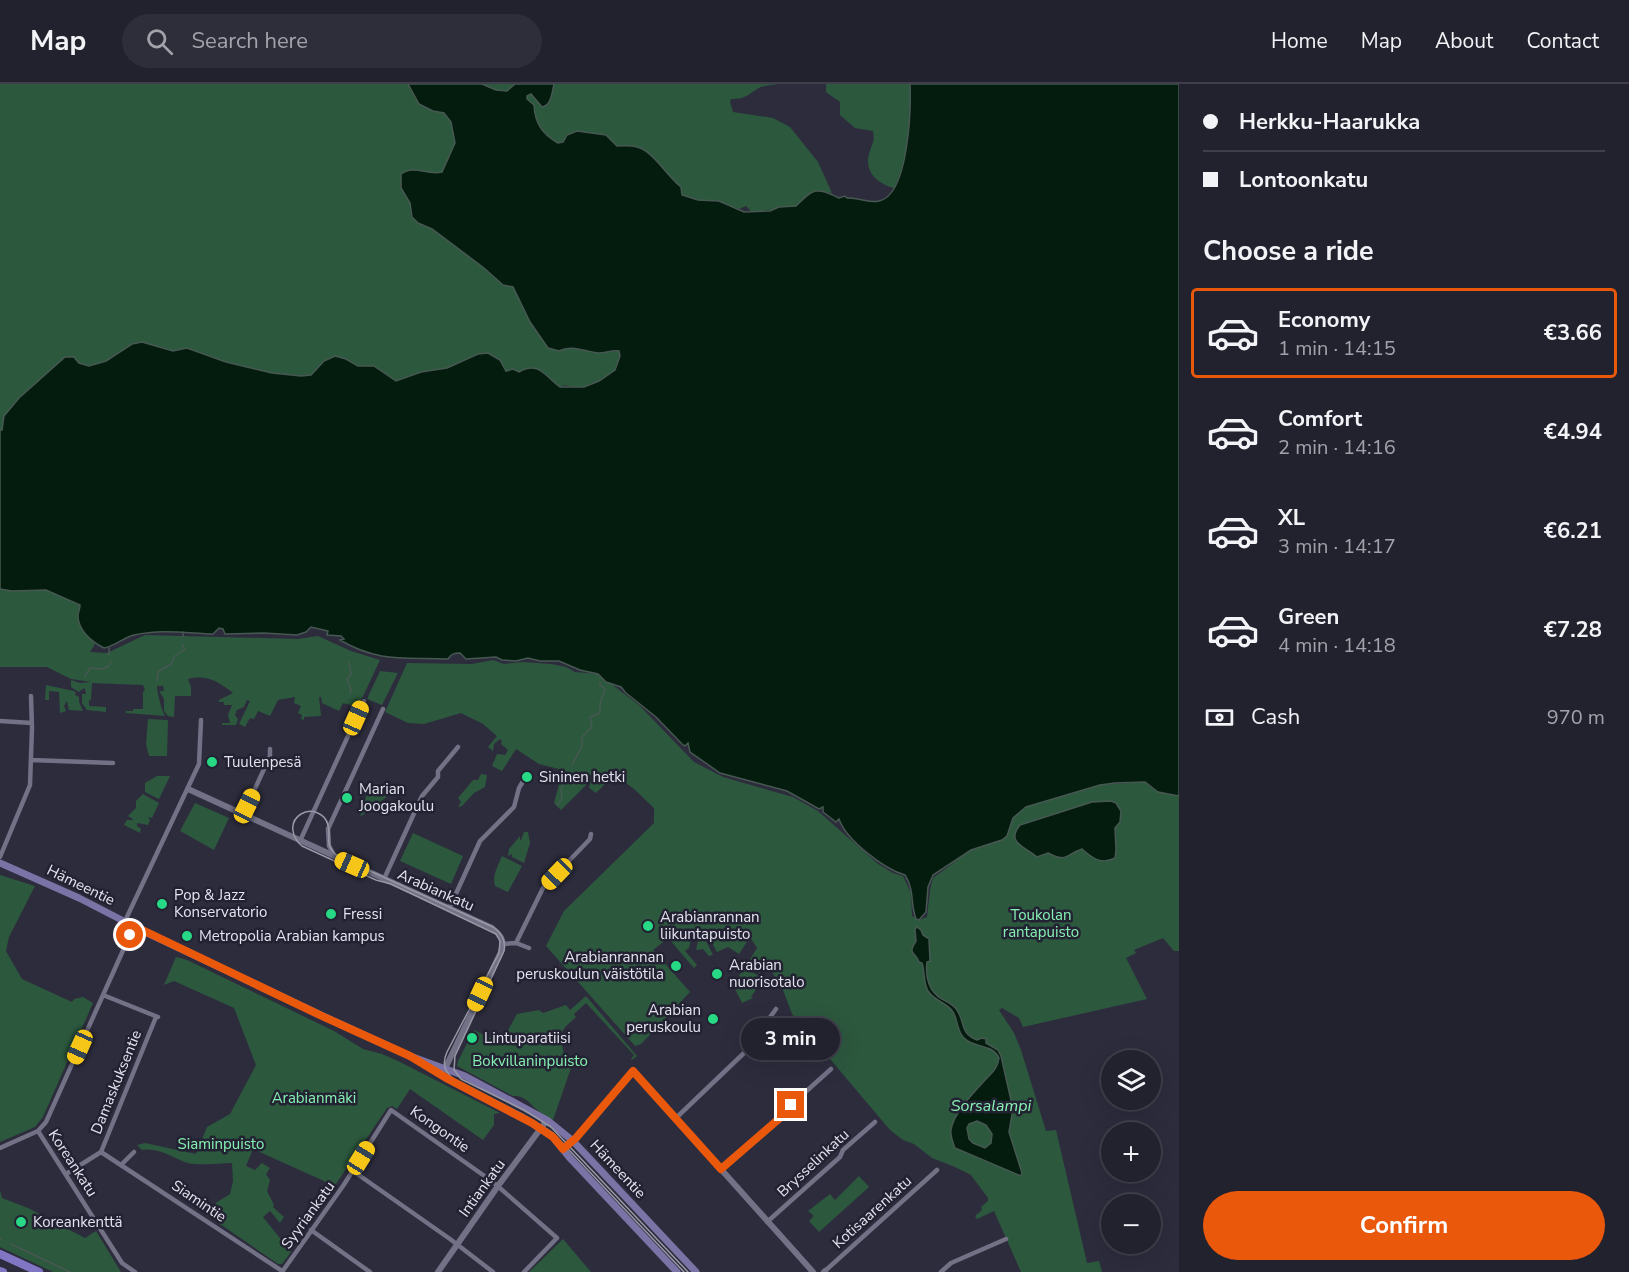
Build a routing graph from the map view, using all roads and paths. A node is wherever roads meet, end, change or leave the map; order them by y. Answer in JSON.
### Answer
{"nodes":[{"id":1,"x":32,"y":696,"type":"dead end"},
{"id":2,"x":364,"y":701,"type":"dead end"},
{"id":3,"x":383,"y":709,"type":"dead end"},
{"id":4,"x":201,"y":720,"type":"dead end"},
{"id":5,"x":0,"y":721,"type":"edge"},
{"id":6,"x":32,"y":723,"type":"junction"},
{"id":7,"x":458,"y":747,"type":"dead end"},
{"id":8,"x":270,"y":749,"type":"dead end"},
{"id":9,"x":32,"y":760,"type":"junction"},
{"id":10,"x":113,"y":763,"type":"dead end"},
{"id":11,"x":525,"y":778,"type":"dead end"},
{"id":12,"x":188,"y":789,"type":"junction"},
{"id":13,"x":243,"y":815,"type":"junction"},
{"id":14,"x":591,"y":834,"type":"dead end"},
{"id":15,"x":300,"y":842,"type":"junction"},
{"id":16,"x":0,"y":857,"type":"edge"},
{"id":17,"x":336,"y":858,"type":"junction"},
{"id":18,"x":0,"y":863,"type":"edge"},
{"id":19,"x":384,"y":879,"type":"junction"},
{"id":20,"x":449,"y":909,"type":"junction"},
{"id":21,"x":125,"y":921,"type":"junction"},
{"id":22,"x":134,"y":926,"type":"junction"},
{"id":23,"x":516,"y":943,"type":"junction"},
{"id":24,"x":503,"y":944,"type":"junction"},
{"id":25,"x":529,"y":948,"type":"dead end"},
{"id":26,"x":103,"y":995,"type":"junction"},
{"id":27,"x":776,"y":1009,"type":"dead end"},
{"id":28,"x":831,"y":1069,"type":"dead end"},
{"id":29,"x":444,"y":1072,"type":"junction"},
{"id":30,"x":391,"y":1110,"type":"joint"},
{"id":31,"x":676,"y":1118,"type":"junction"},
{"id":32,"x":547,"y":1120,"type":"junction"},
{"id":33,"x":875,"y":1122,"type":"dead end"},
{"id":34,"x":541,"y":1128,"type":"junction"},
{"id":35,"x":38,"y":1131,"type":"junction"},
{"id":36,"x":573,"y":1141,"type":"junction"},
{"id":37,"x":0,"y":1148,"type":"edge"},
{"id":38,"x":563,"y":1149,"type":"junction"},
{"id":39,"x":101,"y":1152,"type":"junction"},
{"id":40,"x":134,"y":1152,"type":"dead end"},
{"id":41,"x":122,"y":1164,"type":"junction"},
{"id":42,"x":721,"y":1169,"type":"junction"},
{"id":43,"x":937,"y":1170,"type":"dead end"},
{"id":44,"x":353,"y":1171,"type":"junction"},
{"id":45,"x":66,"y":1174,"type":"junction"},
{"id":46,"x":498,"y":1186,"type":"junction"},
{"id":47,"x":767,"y":1222,"type":"junction"},
{"id":48,"x":311,"y":1230,"type":"junction"},
{"id":49,"x":1006,"y":1239,"type":"dead end"},
{"id":50,"x":457,"y":1244,"type":"junction"},
{"id":51,"x":0,"y":1254,"type":"edge"},
{"id":52,"x":825,"y":1271,"type":"edge"},
{"id":53,"x":39,"y":1272,"type":"edge"},
{"id":54,"x":135,"y":1272,"type":"edge"},
{"id":55,"x":282,"y":1272,"type":"edge"},
{"id":56,"x":370,"y":1272,"type":"edge"},
{"id":57,"x":438,"y":1272,"type":"edge"},
{"id":58,"x":493,"y":1272,"type":"edge"},
{"id":59,"x":524,"y":1272,"type":"edge"},
{"id":60,"x":677,"y":1272,"type":"edge"},
{"id":61,"x":696,"y":1272,"type":"edge"},
{"id":62,"x":813,"y":1272,"type":"edge"},
{"id":63,"x":941,"y":1272,"type":"edge"}],
"edges":[{"from":1,"to":6,"type":"street"},
{"from":2,"to":15,"type":"street"},
{"from":3,"to":17,"type":"street"},
{"from":4,"to":12,"type":"street"},
{"from":5,"to":6,"type":"street"},
{"from":6,"to":9,"type":"street"},
{"from":7,"to":19,"type":"street"},
{"from":8,"to":13,"type":"street"},
{"from":9,"to":10,"type":"street"},
{"from":9,"to":16,"type":"street"},
{"from":11,"to":20,"type":"street"},
{"from":12,"to":13,"type":"street","name":"Arabiankatu"},
{"from":12,"to":21,"type":"street"},
{"from":13,"to":15,"type":"street","name":"Arabiankatu"},
{"from":14,"to":23,"type":"street"},
{"from":15,"to":17,"type":"street","name":"Arabiankatu"},
{"from":17,"to":19,"type":"street","name":"Arabiankatu"},
{"from":18,"to":21,"type":"main road","name":"Hämeentie"},
{"from":19,"to":20,"type":"street","name":"Arabiankatu"},
{"from":20,"to":24,"type":"street","name":"Arabiankatu"},
{"from":21,"to":22,"type":"main road","name":"Hämeentie"},
{"from":22,"to":26,"type":"street"},
{"from":22,"to":29,"type":"main road","name":"Hämeentie"},
{"from":23,"to":24,"type":"street"},
{"from":23,"to":25,"type":"street"},
{"from":24,"to":29,"type":"street"},
{"from":26,"to":35,"type":"street"},
{"from":26,"to":39,"type":"street","name":"Damaskuksentie"},
{"from":27,"to":31,"type":"street"},
{"from":28,"to":42,"type":"street"},
{"from":29,"to":32,"type":"main road","name":"Hämeentie"},
{"from":29,"to":34,"type":"main road","name":"Hämeentie"},
{"from":30,"to":44,"type":"street","name":"Syyriankatu"},
{"from":30,"to":46,"type":"street","name":"Kongontie"},
{"from":31,"to":36,"type":"street"},
{"from":31,"to":42,"type":"street"},
{"from":32,"to":34,"type":"street","name":"Intiankatu"},
{"from":32,"to":36,"type":"main road","name":"Hämeentie"},
{"from":33,"to":47,"type":"street","name":"Brysselinkatu"},
{"from":34,"to":38,"type":"main road","name":"Hämeentie"},
{"from":34,"to":46,"type":"street","name":"Intiankatu"},
{"from":35,"to":37,"type":"street"},
{"from":35,"to":45,"type":"street","name":"Koreankatu"},
{"from":36,"to":38,"type":"street"},
{"from":36,"to":61,"type":"main road","name":"Hämeentie"},
{"from":38,"to":60,"type":"main road","name":"Hämeentie"},
{"from":39,"to":41,"type":"street","name":"Siamintie"},
{"from":39,"to":45,"type":"street","name":"Damaskuksentie"},
{"from":40,"to":41,"type":"street"},
{"from":41,"to":55,"type":"street","name":"Siamintie"},
{"from":42,"to":47,"type":"street"},
{"from":43,"to":52,"type":"street","name":"Kotisaarenkatu"},
{"from":44,"to":48,"type":"street","name":"Syyriankatu"},
{"from":44,"to":50,"type":"street"},
{"from":45,"to":54,"type":"street","name":"Koreankatu"},
{"from":46,"to":50,"type":"street","name":"Intiankatu"},
{"from":46,"to":59,"type":"street","name":"Kongontie"},
{"from":47,"to":62,"type":"street"},
{"from":48,"to":55,"type":"street","name":"Syyriankatu"},
{"from":48,"to":56,"type":"street"},
{"from":49,"to":63,"type":"street"},
{"from":50,"to":57,"type":"street","name":"Intiankatu"},
{"from":50,"to":58,"type":"street"},
{"from":51,"to":53,"type":"main road"}]}
